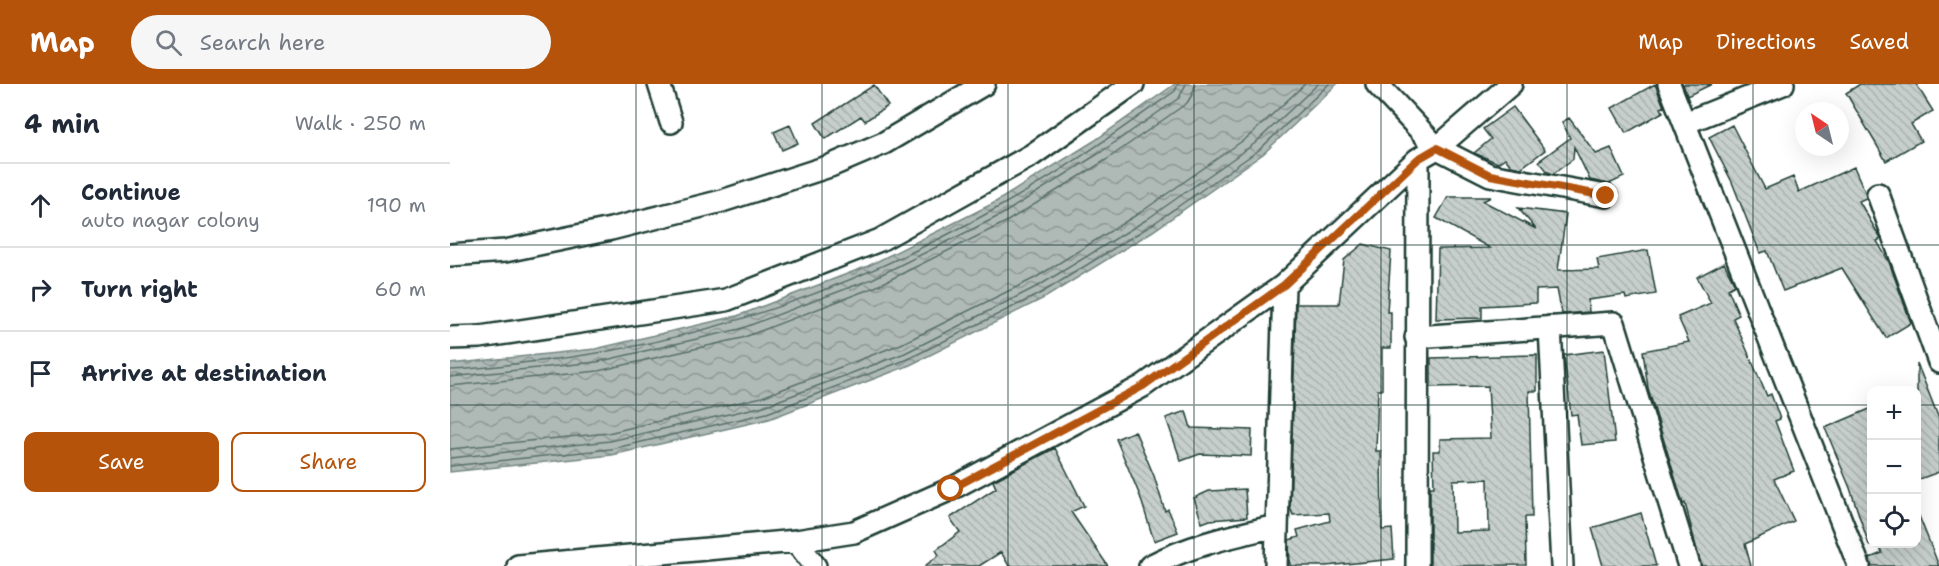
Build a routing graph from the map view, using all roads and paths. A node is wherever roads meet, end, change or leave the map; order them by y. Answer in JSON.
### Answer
{"nodes":[{"id":1,"x":659,"y":84,"type":"edge"},
{"id":2,"x":984,"y":84,"type":"edge"},
{"id":3,"x":1133,"y":84,"type":"edge"},
{"id":4,"x":1510,"y":84,"type":"edge"},
{"id":5,"x":1669,"y":84,"type":"edge"},
{"id":6,"x":1783,"y":84,"type":"edge"},
{"id":7,"x":1379,"y":85,"type":"edge"},
{"id":8,"x":671,"y":122,"type":"dead end"},
{"id":9,"x":1685,"y":123,"type":"junction"},
{"id":10,"x":1437,"y":148,"type":"junction"},
{"id":11,"x":1418,"y":159,"type":"junction"},
{"id":12,"x":1878,"y":194,"type":"dead end"},
{"id":13,"x":1606,"y":196,"type":"dead end"},
{"id":14,"x":450,"y":255,"type":"edge"},
{"id":15,"x":1284,"y":285,"type":"junction"},
{"id":16,"x":1550,"y":327,"type":"junction"},
{"id":17,"x":1416,"y":337,"type":"junction"},
{"id":18,"x":450,"y":338,"type":"edge"},
{"id":19,"x":1939,"y":362,"type":"edge"},
{"id":20,"x":1276,"y":526,"type":"junction"},
{"id":21,"x":796,"y":541,"type":"junction"},
{"id":22,"x":652,"y":560,"type":"edge"},
{"id":23,"x":518,"y":566,"type":"edge"},
{"id":24,"x":815,"y":566,"type":"edge"},
{"id":25,"x":1150,"y":566,"type":"edge"},
{"id":26,"x":1276,"y":566,"type":"edge"},
{"id":27,"x":1417,"y":566,"type":"edge"},
{"id":28,"x":1562,"y":566,"type":"edge"},
{"id":29,"x":1689,"y":566,"type":"edge"},
{"id":30,"x":1859,"y":566,"type":"edge"}],
"edges":[{"from":1,"to":8,"type":"street"},
{"from":2,"to":14,"type":"street"},
{"from":3,"to":18,"type":"street"},
{"from":4,"to":10,"type":"street"},
{"from":5,"to":9,"type":"street"},
{"from":6,"to":9,"type":"street"},
{"from":7,"to":10,"type":"street"},
{"from":9,"to":30,"type":"street"},
{"from":10,"to":11,"type":"street"},
{"from":10,"to":13,"type":"street"},
{"from":11,"to":15,"type":"street"},
{"from":11,"to":17,"type":"street"},
{"from":12,"to":19,"type":"street"},
{"from":15,"to":20,"type":"street"},
{"from":15,"to":21,"type":"street"},
{"from":16,"to":17,"type":"street"},
{"from":16,"to":28,"type":"street"},
{"from":16,"to":29,"type":"street"},
{"from":17,"to":27,"type":"street"},
{"from":20,"to":25,"type":"street"},
{"from":20,"to":26,"type":"street"},
{"from":21,"to":22,"type":"street"},
{"from":21,"to":24,"type":"street"},
{"from":22,"to":23,"type":"street"}]}
